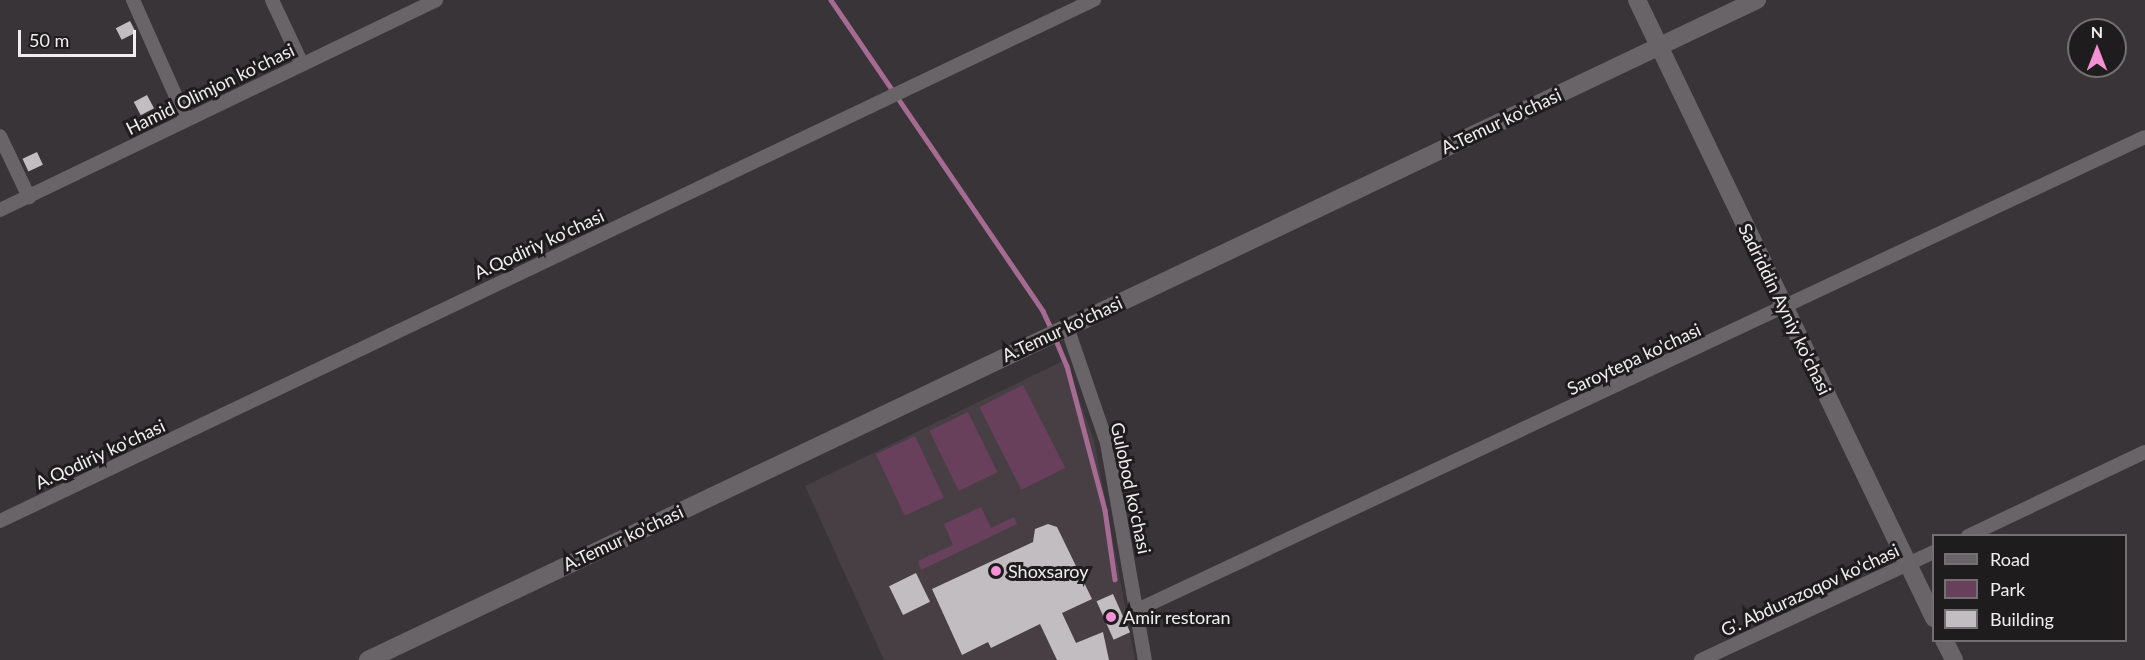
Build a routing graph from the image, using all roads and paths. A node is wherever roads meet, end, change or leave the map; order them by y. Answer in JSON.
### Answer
{"nodes":[{"id":1,"x":133,"y":0,"type":"edge"},
{"id":2,"x":272,"y":0,"type":"edge"},
{"id":3,"x":436,"y":0,"type":"edge"},
{"id":4,"x":1094,"y":0,"type":"edge"},
{"id":5,"x":1637,"y":0,"type":"edge"},
{"id":6,"x":1757,"y":0,"type":"edge"},
{"id":7,"x":1658,"y":46,"type":"junction"},
{"id":8,"x":302,"y":64,"type":"junction"},
{"id":9,"x":186,"y":119,"type":"junction"},
{"id":10,"x":0,"y":136,"type":"edge"},
{"id":11,"x":2145,"y":137,"type":"edge"},
{"id":12,"x":29,"y":197,"type":"junction"},
{"id":13,"x":0,"y":210,"type":"edge"},
{"id":14,"x":1785,"y":309,"type":"junction"},
{"id":15,"x":1067,"y":327,"type":"junction"},
{"id":16,"x":2145,"y":452,"type":"edge"},
{"id":17,"x":0,"y":521,"type":"edge"},
{"id":18,"x":1972,"y":534,"type":"edge"},
{"id":19,"x":1932,"y":553,"type":"edge"},
{"id":20,"x":1908,"y":564,"type":"junction"},
{"id":21,"x":1137,"y":610,"type":"junction"},
{"id":22,"x":1932,"y":614,"type":"edge"},
{"id":23,"x":1945,"y":642,"type":"edge"},
{"id":24,"x":368,"y":660,"type":"edge"},
{"id":25,"x":1145,"y":660,"type":"edge"},
{"id":26,"x":1701,"y":660,"type":"edge"},
{"id":27,"x":1954,"y":660,"type":"edge"}],
"edges":[{"from":1,"to":9,"type":"street"},
{"from":2,"to":8,"type":"street"},
{"from":3,"to":8,"type":"street","name":"Hamid Olimjon ko'chasi"},
{"from":4,"to":17,"type":"street","name":"A.Qodiriy ko'chasi"},
{"from":5,"to":7,"type":"main road","name":"Sadriddin Ayniy ko'chasi"},
{"from":6,"to":7,"type":"main road","name":"A.Temur ko'chasi"},
{"from":7,"to":14,"type":"main road","name":"Sadriddin Ayniy ko'chasi"},
{"from":7,"to":15,"type":"main road","name":"A.Temur ko'chasi"},
{"from":8,"to":9,"type":"street","name":"Hamid Olimjon ko'chasi"},
{"from":9,"to":12,"type":"street","name":"Hamid Olimjon ko'chasi"},
{"from":10,"to":12,"type":"street"},
{"from":11,"to":14,"type":"street","name":"Saroytepa ko'chasi"},
{"from":12,"to":13,"type":"street","name":"Hamid Olimjon ko'chasi"},
{"from":14,"to":20,"type":"main road","name":"Sadriddin Ayniy ko'chasi"},
{"from":14,"to":21,"type":"street","name":"Saroytepa ko'chasi"},
{"from":15,"to":21,"type":"street","name":"Gulobod ko'chasi"},
{"from":15,"to":24,"type":"main road","name":"A.Temur ko'chasi"},
{"from":16,"to":18,"type":"street"},
{"from":19,"to":20,"type":"street","name":"G'. Abdurazoqov ko'chasi"},
{"from":20,"to":22,"type":"main road","name":"Sadriddin Ayniy ko'chasi"},
{"from":20,"to":26,"type":"street","name":"G'. Abdurazoqov ko'chasi"},
{"from":21,"to":25,"type":"street","name":"Gulobod ko'chasi"},
{"from":23,"to":27,"type":"main road"}]}
